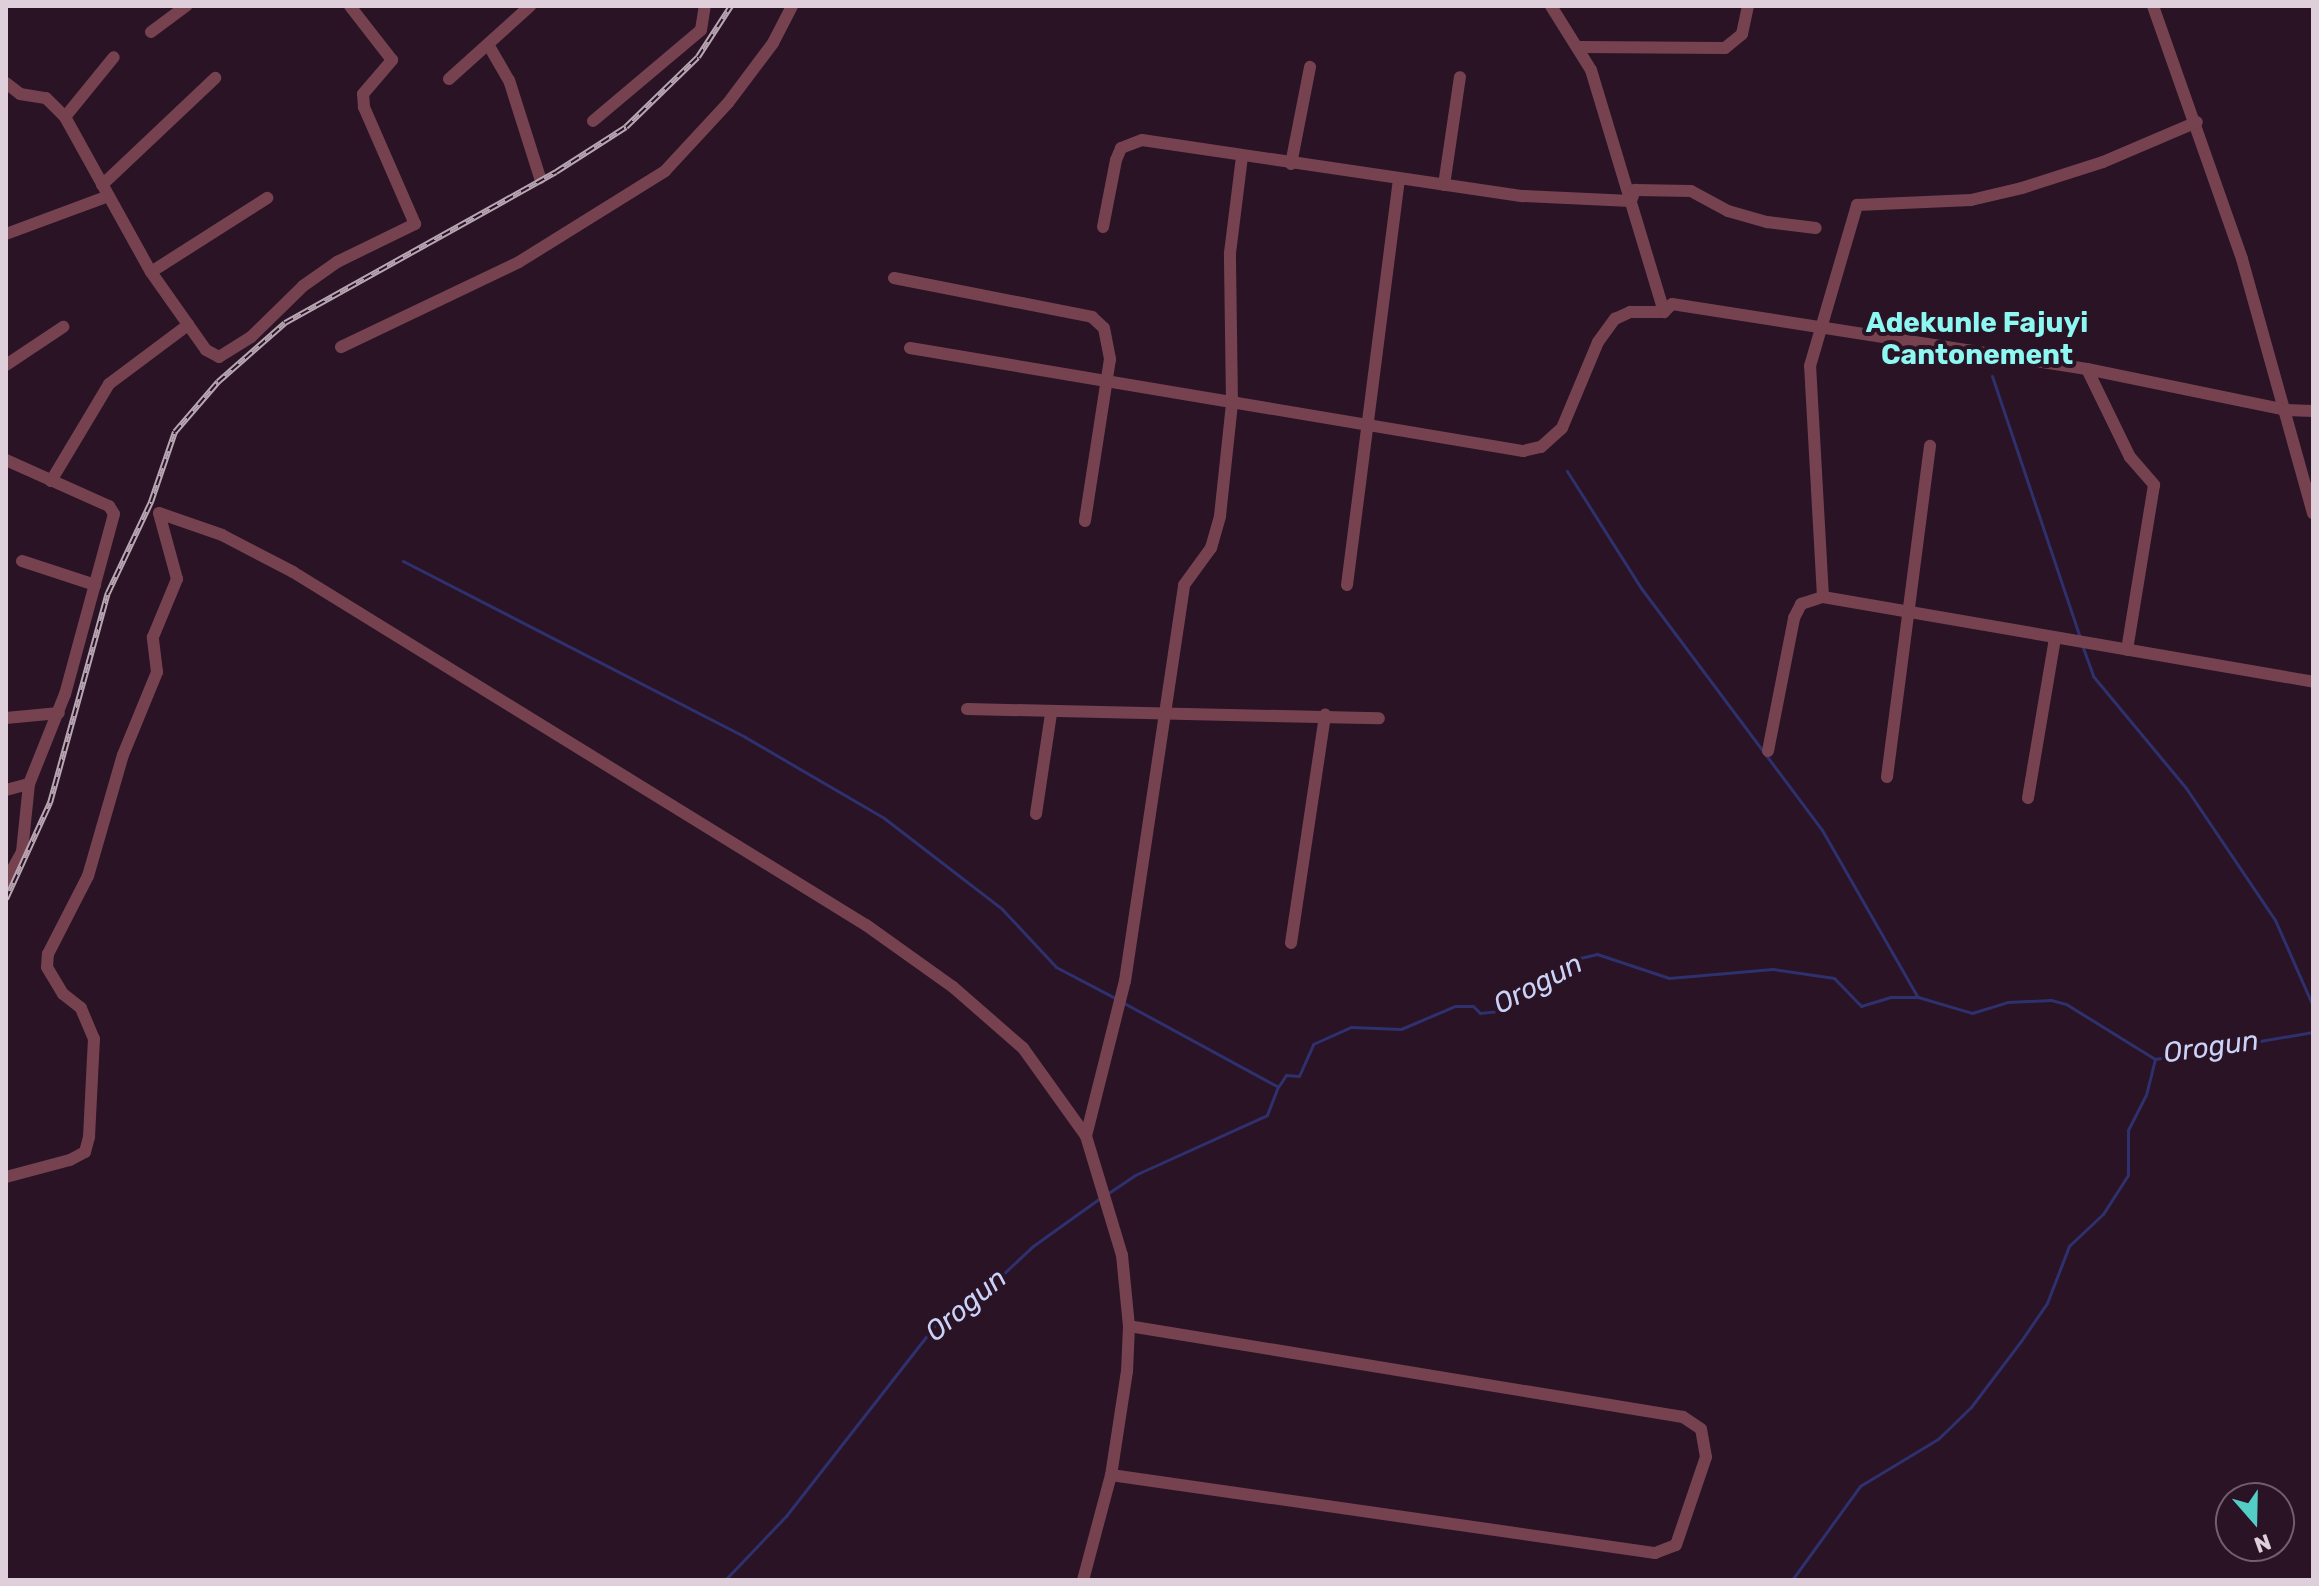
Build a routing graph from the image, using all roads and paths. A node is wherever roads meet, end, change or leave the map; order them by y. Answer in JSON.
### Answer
{"nodes":[{"id":1,"x":186,"y":6,"type":"edge"},
{"id":2,"x":350,"y":6,"type":"edge"},
{"id":3,"x":530,"y":6,"type":"edge"},
{"id":4,"x":705,"y":6,"type":"edge"},
{"id":5,"x":792,"y":6,"type":"edge"},
{"id":6,"x":1551,"y":6,"type":"edge"},
{"id":7,"x":1748,"y":6,"type":"edge"},
{"id":8,"x":2153,"y":6,"type":"edge"},
{"id":9,"x":151,"y":32,"type":"dead end"},
{"id":10,"x":489,"y":46,"type":"junction"},
{"id":11,"x":1580,"y":47,"type":"junction"},
{"id":12,"x":114,"y":57,"type":"dead end"},
{"id":13,"x":1310,"y":67,"type":"dead end"},
{"id":14,"x":1460,"y":77,"type":"dead end"},
{"id":15,"x":215,"y":78,"type":"dead end"},
{"id":16,"x":449,"y":79,"type":"dead end"},
{"id":17,"x":6,"y":83,"type":"edge"},
{"id":18,"x":20,"y":94,"type":"junction"},
{"id":19,"x":6,"y":101,"type":"edge"},
{"id":20,"x":65,"y":117,"type":"junction"},
{"id":21,"x":593,"y":121,"type":"dead end"},
{"id":22,"x":2197,"y":122,"type":"junction"},
{"id":23,"x":1242,"y":156,"type":"junction"},
{"id":24,"x":1291,"y":164,"type":"junction"},
{"id":25,"x":540,"y":178,"type":"dead end"},
{"id":26,"x":1399,"y":179,"type":"junction"},
{"id":27,"x":1444,"y":185,"type":"junction"},
{"id":28,"x":105,"y":190,"type":"junction"},
{"id":29,"x":267,"y":198,"type":"dead end"},
{"id":30,"x":1631,"y":201,"type":"junction"},
{"id":31,"x":1103,"y":227,"type":"dead end"},
{"id":32,"x":1816,"y":228,"type":"dead end"},
{"id":33,"x":6,"y":234,"type":"edge"},
{"id":34,"x":151,"y":272,"type":"junction"},
{"id":35,"x":894,"y":278,"type":"dead end"},
{"id":36,"x":1664,"y":312,"type":"junction"},
{"id":37,"x":188,"y":325,"type":"junction"},
{"id":38,"x":63,"y":327,"type":"dead end"},
{"id":39,"x":1821,"y":327,"type":"junction"},
{"id":40,"x":341,"y":347,"type":"dead end"},
{"id":41,"x":910,"y":348,"type":"dead end"},
{"id":42,"x":6,"y":365,"type":"edge"},
{"id":43,"x":2087,"y":369,"type":"junction"},
{"id":44,"x":1108,"y":384,"type":"junction"},
{"id":45,"x":1232,"y":404,"type":"junction"},
{"id":46,"x":2286,"y":410,"type":"junction"},
{"id":47,"x":2313,"y":411,"type":"edge"},
{"id":48,"x":1370,"y":426,"type":"junction"},
{"id":49,"x":1930,"y":446,"type":"dead end"},
{"id":50,"x":6,"y":460,"type":"edge"},
{"id":51,"x":51,"y":481,"type":"junction"},
{"id":52,"x":2313,"y":513,"type":"edge"},
{"id":53,"x":1085,"y":521,"type":"dead end"},
{"id":54,"x":22,"y":561,"type":"dead end"},
{"id":55,"x":95,"y":585,"type":"junction"},
{"id":56,"x":1347,"y":585,"type":"dead end"},
{"id":57,"x":1823,"y":597,"type":"junction"},
{"id":58,"x":1912,"y":612,"type":"junction"},
{"id":59,"x":2055,"y":638,"type":"junction"},
{"id":60,"x":2127,"y":650,"type":"junction"},
{"id":61,"x":2313,"y":682,"type":"edge"},
{"id":62,"x":967,"y":709,"type":"dead end"},
{"id":63,"x":1165,"y":712,"type":"junction"},
{"id":64,"x":59,"y":713,"type":"junction"},
{"id":65,"x":1051,"y":714,"type":"junction"},
{"id":66,"x":1325,"y":715,"type":"junction"},
{"id":67,"x":6,"y":718,"type":"edge"},
{"id":68,"x":1379,"y":718,"type":"dead end"},
{"id":69,"x":1768,"y":751,"type":"dead end"},
{"id":70,"x":1887,"y":777,"type":"dead end"},
{"id":71,"x":29,"y":784,"type":"junction"},
{"id":72,"x":6,"y":790,"type":"edge"},
{"id":73,"x":2028,"y":798,"type":"dead end"},
{"id":74,"x":1036,"y":814,"type":"dead end"},
{"id":75,"x":6,"y":881,"type":"edge"},
{"id":76,"x":1291,"y":943,"type":"dead end"},
{"id":77,"x":1086,"y":1136,"type":"junction"},
{"id":78,"x":6,"y":1177,"type":"edge"},
{"id":79,"x":1129,"y":1326,"type":"junction"},
{"id":80,"x":1111,"y":1475,"type":"junction"},
{"id":81,"x":1083,"y":1580,"type":"edge"}],
"edges":[{"from":1,"to":9,"type":"street"},
{"from":2,"to":37,"type":"street"},
{"from":3,"to":10,"type":"street"},
{"from":4,"to":21,"type":"street"},
{"from":5,"to":40,"type":"street"},
{"from":6,"to":11,"type":"street"},
{"from":7,"to":11,"type":"street"},
{"from":8,"to":22,"type":"street"},
{"from":10,"to":16,"type":"street"},
{"from":10,"to":25,"type":"street"},
{"from":11,"to":30,"type":"street"},
{"from":12,"to":20,"type":"street"},
{"from":13,"to":24,"type":"street"},
{"from":14,"to":27,"type":"street"},
{"from":15,"to":28,"type":"street"},
{"from":17,"to":18,"type":"street"},
{"from":18,"to":19,"type":"street"},
{"from":18,"to":20,"type":"street"},
{"from":20,"to":28,"type":"street"},
{"from":22,"to":39,"type":"street"},
{"from":22,"to":46,"type":"street"},
{"from":23,"to":24,"type":"street"},
{"from":23,"to":31,"type":"street"},
{"from":23,"to":45,"type":"street"},
{"from":24,"to":26,"type":"street"},
{"from":26,"to":27,"type":"street"},
{"from":26,"to":48,"type":"street"},
{"from":27,"to":30,"type":"street"},
{"from":28,"to":33,"type":"street"},
{"from":28,"to":34,"type":"street"},
{"from":29,"to":34,"type":"street"},
{"from":30,"to":32,"type":"street"},
{"from":30,"to":36,"type":"street"},
{"from":34,"to":37,"type":"street"},
{"from":35,"to":44,"type":"street"},
{"from":36,"to":39,"type":"street"},
{"from":36,"to":48,"type":"street"},
{"from":37,"to":51,"type":"street"},
{"from":38,"to":42,"type":"street"},
{"from":39,"to":43,"type":"street"},
{"from":39,"to":57,"type":"street"},
{"from":41,"to":44,"type":"street"},
{"from":43,"to":46,"type":"street"},
{"from":43,"to":60,"type":"street"},
{"from":44,"to":45,"type":"street"},
{"from":44,"to":53,"type":"street"},
{"from":45,"to":48,"type":"street"},
{"from":45,"to":63,"type":"street"},
{"from":46,"to":47,"type":"street"},
{"from":46,"to":52,"type":"street"},
{"from":48,"to":56,"type":"street"},
{"from":49,"to":58,"type":"street"},
{"from":50,"to":51,"type":"street"},
{"from":51,"to":55,"type":"street"},
{"from":54,"to":55,"type":"street"},
{"from":55,"to":64,"type":"street"},
{"from":57,"to":58,"type":"street"},
{"from":57,"to":69,"type":"street"},
{"from":58,"to":59,"type":"street"},
{"from":58,"to":70,"type":"street"},
{"from":59,"to":60,"type":"street"},
{"from":59,"to":73,"type":"street"},
{"from":60,"to":61,"type":"street"},
{"from":62,"to":65,"type":"street"},
{"from":63,"to":65,"type":"street"},
{"from":63,"to":66,"type":"street"},
{"from":63,"to":77,"type":"street"},
{"from":64,"to":67,"type":"street"},
{"from":64,"to":71,"type":"street"},
{"from":65,"to":74,"type":"street"},
{"from":66,"to":68,"type":"street"},
{"from":66,"to":76,"type":"street"},
{"from":71,"to":72,"type":"street"},
{"from":71,"to":75,"type":"street"},
{"from":77,"to":78,"type":"street"},
{"from":77,"to":79,"type":"street"},
{"from":79,"to":80,"type":"street"},
{"from":79,"to":80,"type":"street"},
{"from":80,"to":81,"type":"street"}]}
